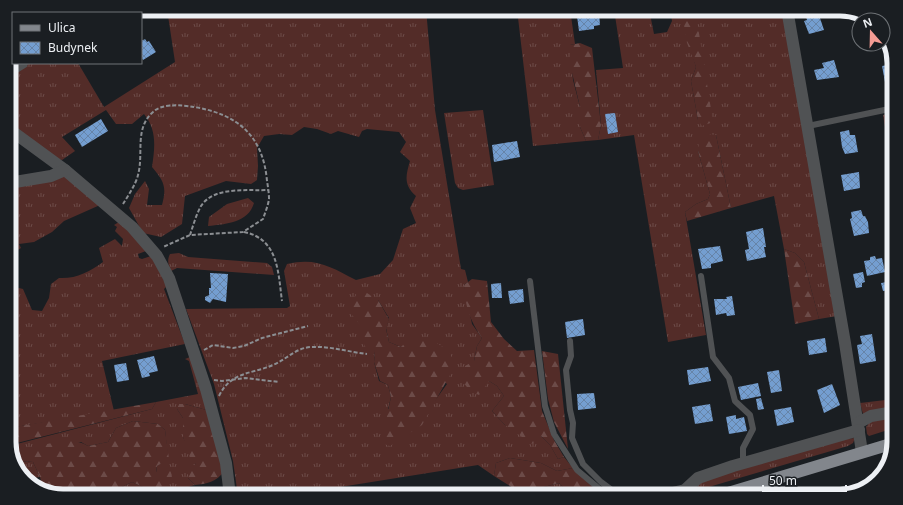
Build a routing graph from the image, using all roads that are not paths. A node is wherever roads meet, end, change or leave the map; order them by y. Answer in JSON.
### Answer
{"nodes":[{"id":1,"x":788,"y":16,"type":"edge"},
{"id":2,"x":887,"y":109,"type":"edge"},
{"id":3,"x":808,"y":126,"type":"junction"},
{"id":4,"x":16,"y":134,"type":"edge"},
{"id":5,"x":65,"y":170,"type":"junction"},
{"id":6,"x":16,"y":182,"type":"edge"},
{"id":7,"x":701,"y":276,"type":"dead end"},
{"id":8,"x":530,"y":281,"type":"dead end"},
{"id":9,"x":570,"y":341,"type":"dead end"},
{"id":10,"x":887,"y":413,"type":"edge"},
{"id":11,"x":859,"y":427,"type":"junction"},
{"id":12,"x":887,"y":444,"type":"edge"},
{"id":13,"x":862,"y":452,"type":"junction"},
{"id":14,"x":743,"y":464,"type":"junction"},
{"id":15,"x":229,"y":489,"type":"edge"},
{"id":16,"x":600,"y":489,"type":"edge"},
{"id":17,"x":610,"y":489,"type":"edge"},
{"id":18,"x":686,"y":489,"type":"edge"},
{"id":19,"x":741,"y":489,"type":"edge"}],
"edges":[{"from":1,"to":3,"type":"street"},
{"from":2,"to":3,"type":"lane"},
{"from":3,"to":11,"type":"street"},
{"from":4,"to":5,"type":"street"},
{"from":5,"to":6,"type":"street"},
{"from":5,"to":15,"type":"street"},
{"from":7,"to":14,"type":"lane"},
{"from":8,"to":16,"type":"lane"},
{"from":9,"to":17,"type":"lane"},
{"from":10,"to":11,"type":"street"},
{"from":11,"to":13,"type":"street"},
{"from":11,"to":14,"type":"street"},
{"from":12,"to":13,"type":"main road"},
{"from":13,"to":19,"type":"main road"},
{"from":14,"to":18,"type":"street"}]}
